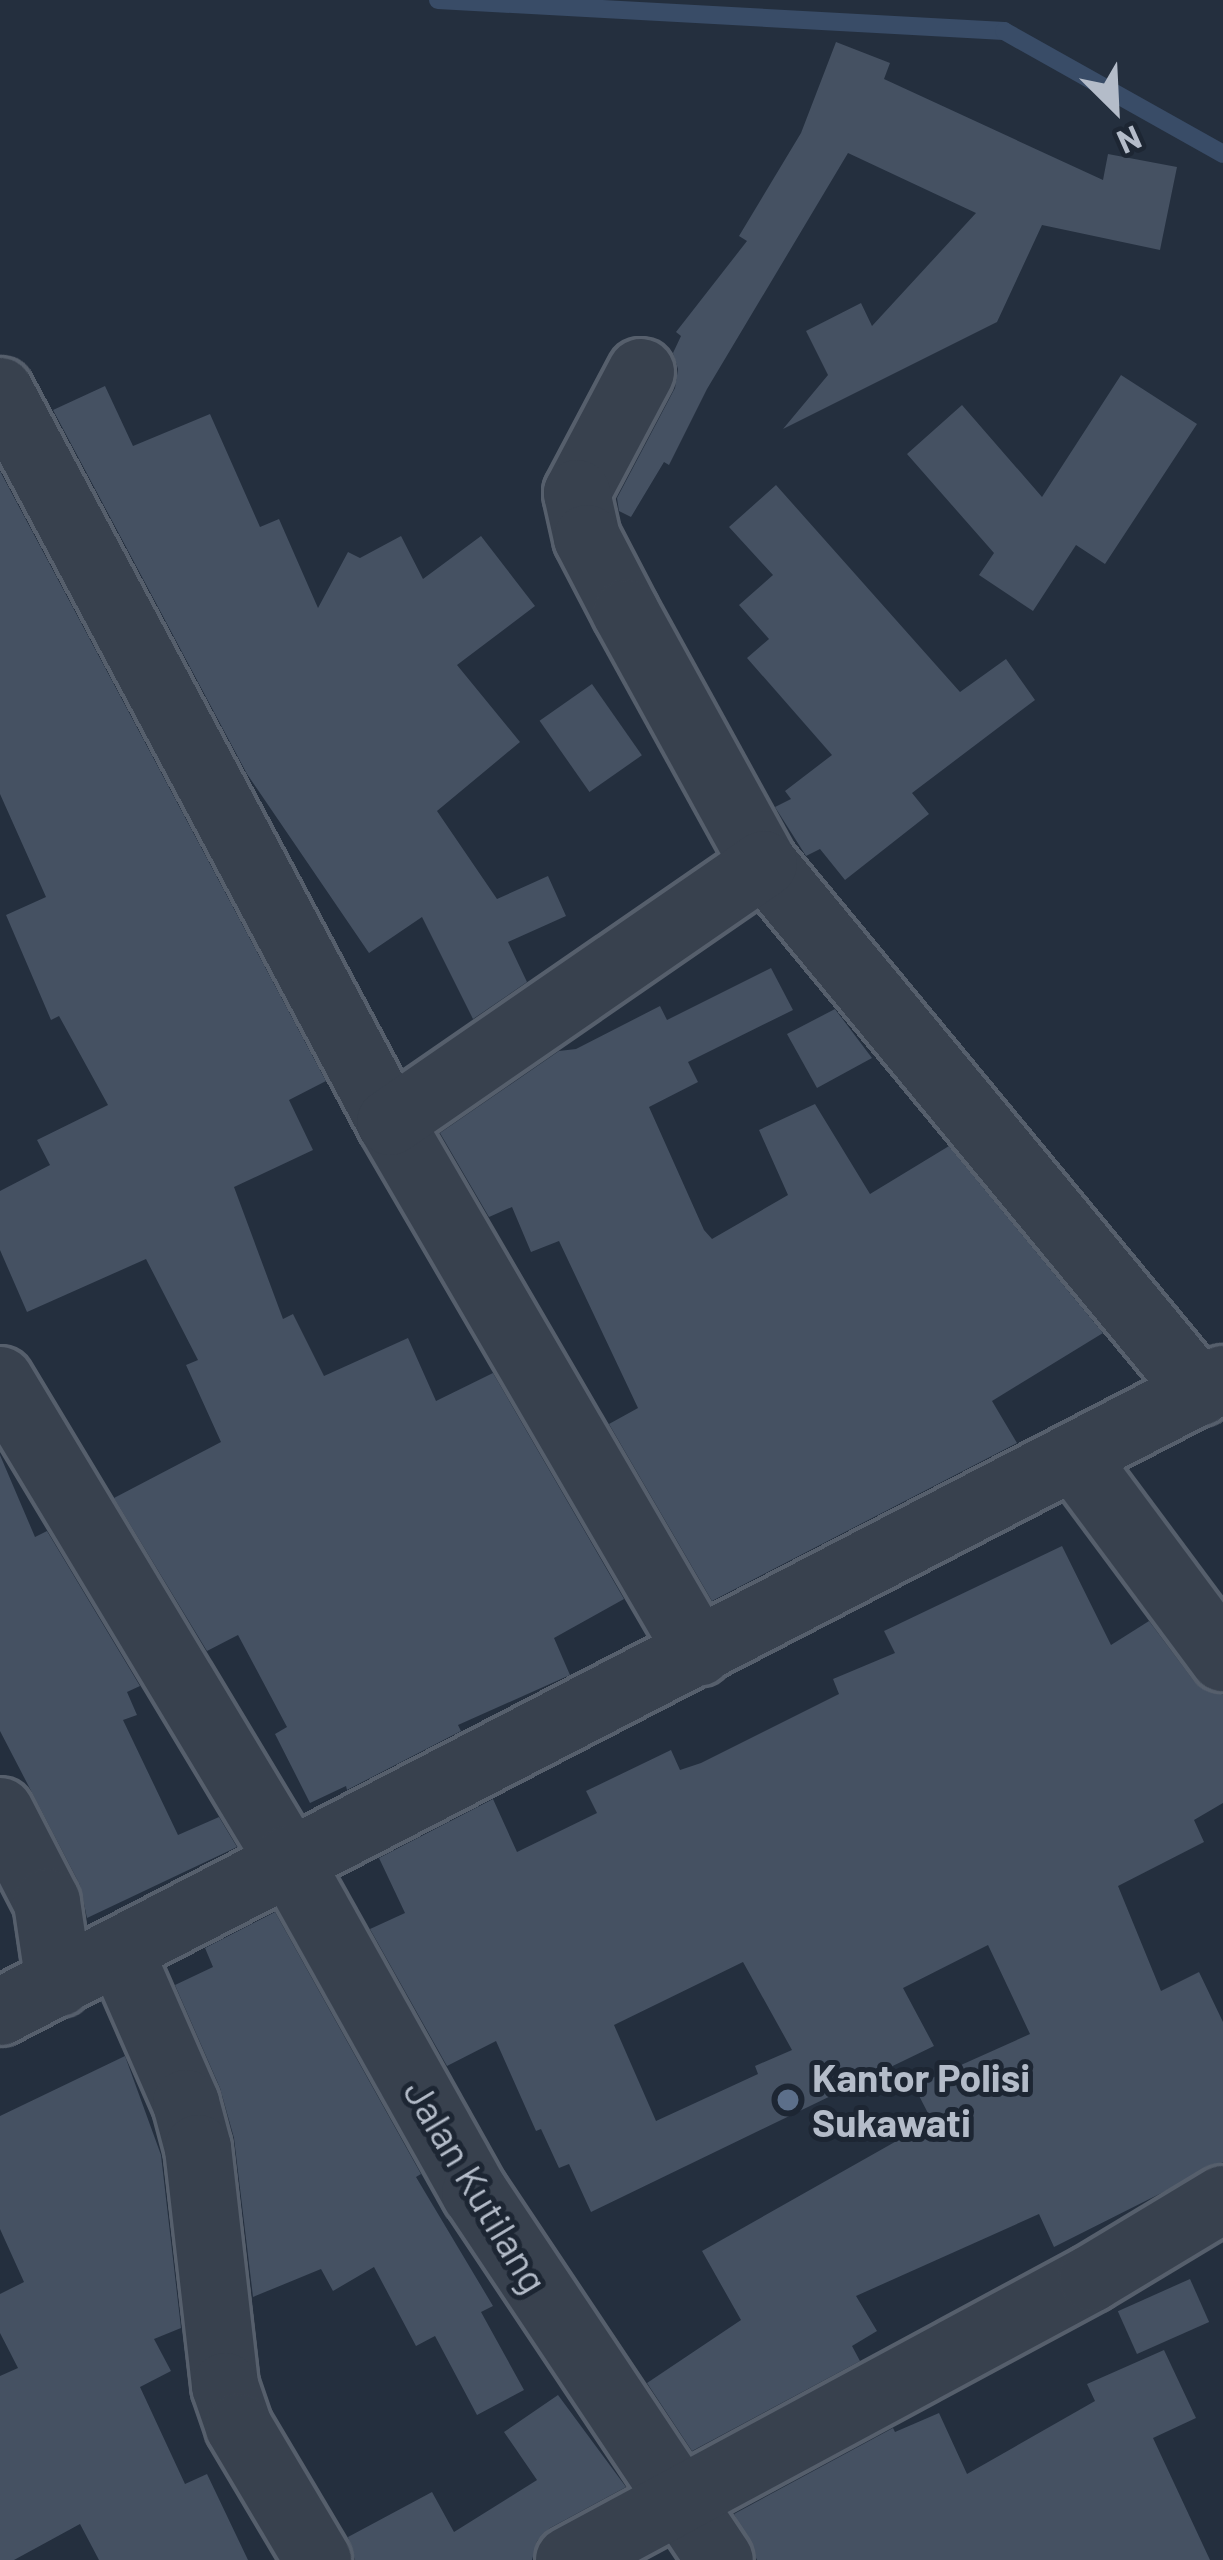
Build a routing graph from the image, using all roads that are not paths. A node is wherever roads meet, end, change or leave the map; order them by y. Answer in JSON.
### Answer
{"nodes":[{"id":1,"x":641,"y":372,"type":"dead end"},
{"id":2,"x":0,"y":391,"type":"edge"},
{"id":3,"x":764,"y":864,"type":"junction"},
{"id":4,"x":390,"y":1122,"type":"junction"},
{"id":5,"x":0,"y":1380,"type":"edge"},
{"id":6,"x":1211,"y":1386,"type":"edge"},
{"id":7,"x":1076,"y":1460,"type":"junction"},
{"id":8,"x":699,"y":1653,"type":"junction"},
{"id":9,"x":1223,"y":1658,"type":"edge"},
{"id":10,"x":0,"y":1810,"type":"edge"},
{"id":11,"x":289,"y":1858,"type":"junction"},
{"id":12,"x":120,"y":1952,"type":"junction"},
{"id":13,"x":59,"y":1982,"type":"junction"},
{"id":14,"x":0,"y":2012,"type":"edge"},
{"id":15,"x":1223,"y":2199,"type":"edge"},
{"id":16,"x":679,"y":2504,"type":"junction"},
{"id":17,"x":318,"y":2560,"type":"edge"},
{"id":18,"x":569,"y":2560,"type":"edge"},
{"id":19,"x":720,"y":2560,"type":"edge"}],
"edges":[{"from":1,"to":3,"type":"street"},
{"from":2,"to":4,"type":"street"},
{"from":3,"to":4,"type":"street"},
{"from":3,"to":6,"type":"street"},
{"from":4,"to":8,"type":"street"},
{"from":5,"to":11,"type":"street","name":"Jalan Kutilang"},
{"from":6,"to":7,"type":"street"},
{"from":7,"to":8,"type":"street"},
{"from":7,"to":9,"type":"street"},
{"from":8,"to":11,"type":"street"},
{"from":10,"to":13,"type":"street"},
{"from":11,"to":12,"type":"street"},
{"from":11,"to":16,"type":"street","name":"Jalan Kutilang"},
{"from":12,"to":13,"type":"street"},
{"from":12,"to":17,"type":"street"},
{"from":13,"to":14,"type":"street"},
{"from":15,"to":16,"type":"street"},
{"from":16,"to":18,"type":"street"},
{"from":16,"to":19,"type":"street","name":"Jalan Kutilang"}]}
